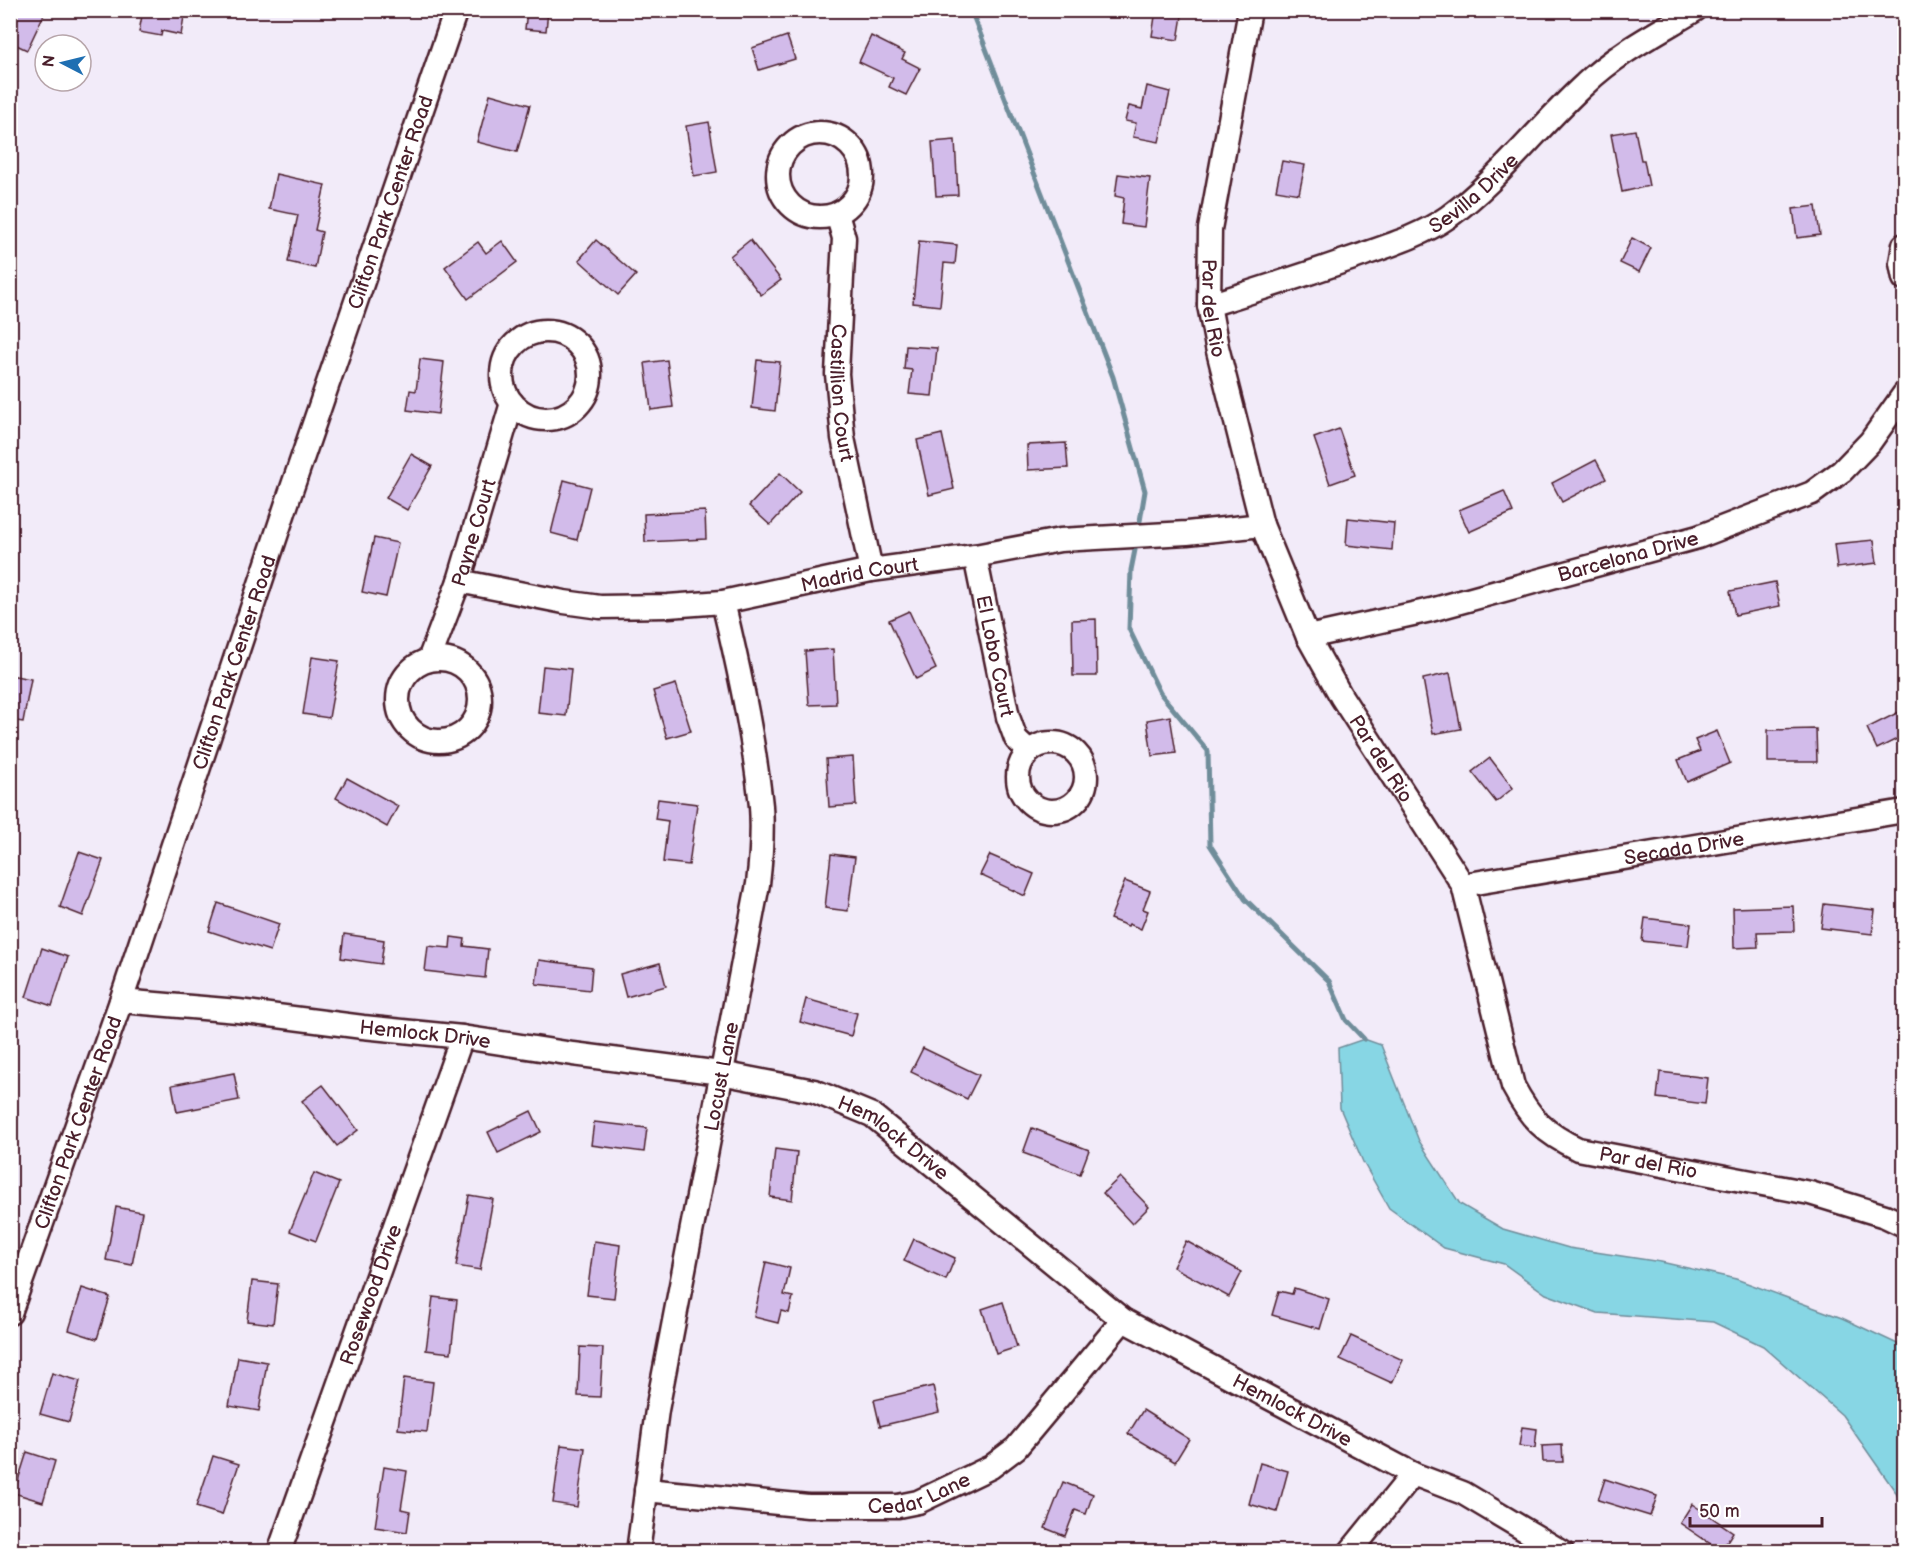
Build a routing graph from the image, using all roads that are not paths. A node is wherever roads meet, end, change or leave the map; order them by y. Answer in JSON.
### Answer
{"nodes":[{"id":1,"x":456,"y":10,"type":"edge"},
{"id":2,"x":1250,"y":10,"type":"edge"},
{"id":3,"x":1695,"y":10,"type":"edge"},
{"id":4,"x":837,"y":214,"type":"dead end"},
{"id":5,"x":1905,"y":245,"type":"edge"},
{"id":6,"x":1905,"y":278,"type":"edge"},
{"id":7,"x":1209,"y":305,"type":"junction"},
{"id":8,"x":1905,"y":394,"type":"edge"},
{"id":9,"x":512,"y":402,"type":"dead end"},
{"id":10,"x":1262,"y":525,"type":"junction"},
{"id":11,"x":975,"y":556,"type":"junction"},
{"id":12,"x":871,"y":570,"type":"junction"},
{"id":13,"x":459,"y":581,"type":"junction"},
{"id":14,"x":723,"y":602,"type":"junction"},
{"id":15,"x":1308,"y":637,"type":"junction"},
{"id":16,"x":429,"y":660,"type":"dead end"},
{"id":17,"x":1029,"y":751,"type":"dead end"},
{"id":18,"x":1905,"y":812,"type":"edge"},
{"id":19,"x":1463,"y":885,"type":"junction"},
{"id":20,"x":121,"y":1001,"type":"junction"},
{"id":21,"x":462,"y":1037,"type":"junction"},
{"id":22,"x":720,"y":1073,"type":"junction"},
{"id":23,"x":1905,"y":1225,"type":"edge"},
{"id":24,"x":10,"y":1313,"type":"edge"},
{"id":25,"x":1123,"y":1320,"type":"junction"},
{"id":26,"x":1413,"y":1474,"type":"junction"},
{"id":27,"x":646,"y":1490,"type":"junction"},
{"id":28,"x":279,"y":1551,"type":"edge"},
{"id":29,"x":638,"y":1551,"type":"edge"},
{"id":30,"x":1350,"y":1551,"type":"edge"},
{"id":31,"x":1562,"y":1551,"type":"edge"}],
"edges":[{"from":1,"to":20,"type":"street","name":"Clifton Park Center Road"},
{"from":2,"to":7,"type":"street","name":"Par del Rio"},
{"from":3,"to":7,"type":"street","name":"Sevilla Drive"},
{"from":4,"to":12,"type":"street","name":"Castillion Court"},
{"from":5,"to":6,"type":"street"},
{"from":7,"to":10,"type":"street","name":"Par del Rio"},
{"from":8,"to":15,"type":"street","name":"Barcelona Drive"},
{"from":9,"to":13,"type":"street","name":"Payne Court"},
{"from":10,"to":11,"type":"street","name":"Madrid Court"},
{"from":10,"to":15,"type":"street","name":"Par del Rio"},
{"from":11,"to":12,"type":"street","name":"Madrid Court"},
{"from":11,"to":17,"type":"street","name":"El Lobo Court"},
{"from":12,"to":14,"type":"street","name":"Madrid Court"},
{"from":13,"to":14,"type":"street","name":"Madrid Court"},
{"from":13,"to":16,"type":"street","name":"Payne Court"},
{"from":14,"to":22,"type":"street","name":"Locust Lane"},
{"from":15,"to":19,"type":"street","name":"Par del Rio"},
{"from":18,"to":19,"type":"street","name":"Secada Drive"},
{"from":19,"to":23,"type":"street","name":"Par del Rio"},
{"from":20,"to":21,"type":"street","name":"Hemlock Drive"},
{"from":20,"to":24,"type":"street","name":"Clifton Park Center Road"},
{"from":21,"to":22,"type":"street","name":"Hemlock Drive"},
{"from":21,"to":28,"type":"street","name":"Rosewood Drive"},
{"from":22,"to":25,"type":"street","name":"Hemlock Drive"},
{"from":22,"to":27,"type":"street","name":"Locust Lane"},
{"from":25,"to":26,"type":"street","name":"Hemlock Drive"},
{"from":25,"to":27,"type":"street","name":"Cedar Lane"},
{"from":26,"to":30,"type":"street"},
{"from":26,"to":31,"type":"street","name":"Hemlock Drive"},
{"from":27,"to":29,"type":"street","name":"Locust Lane"}]}
